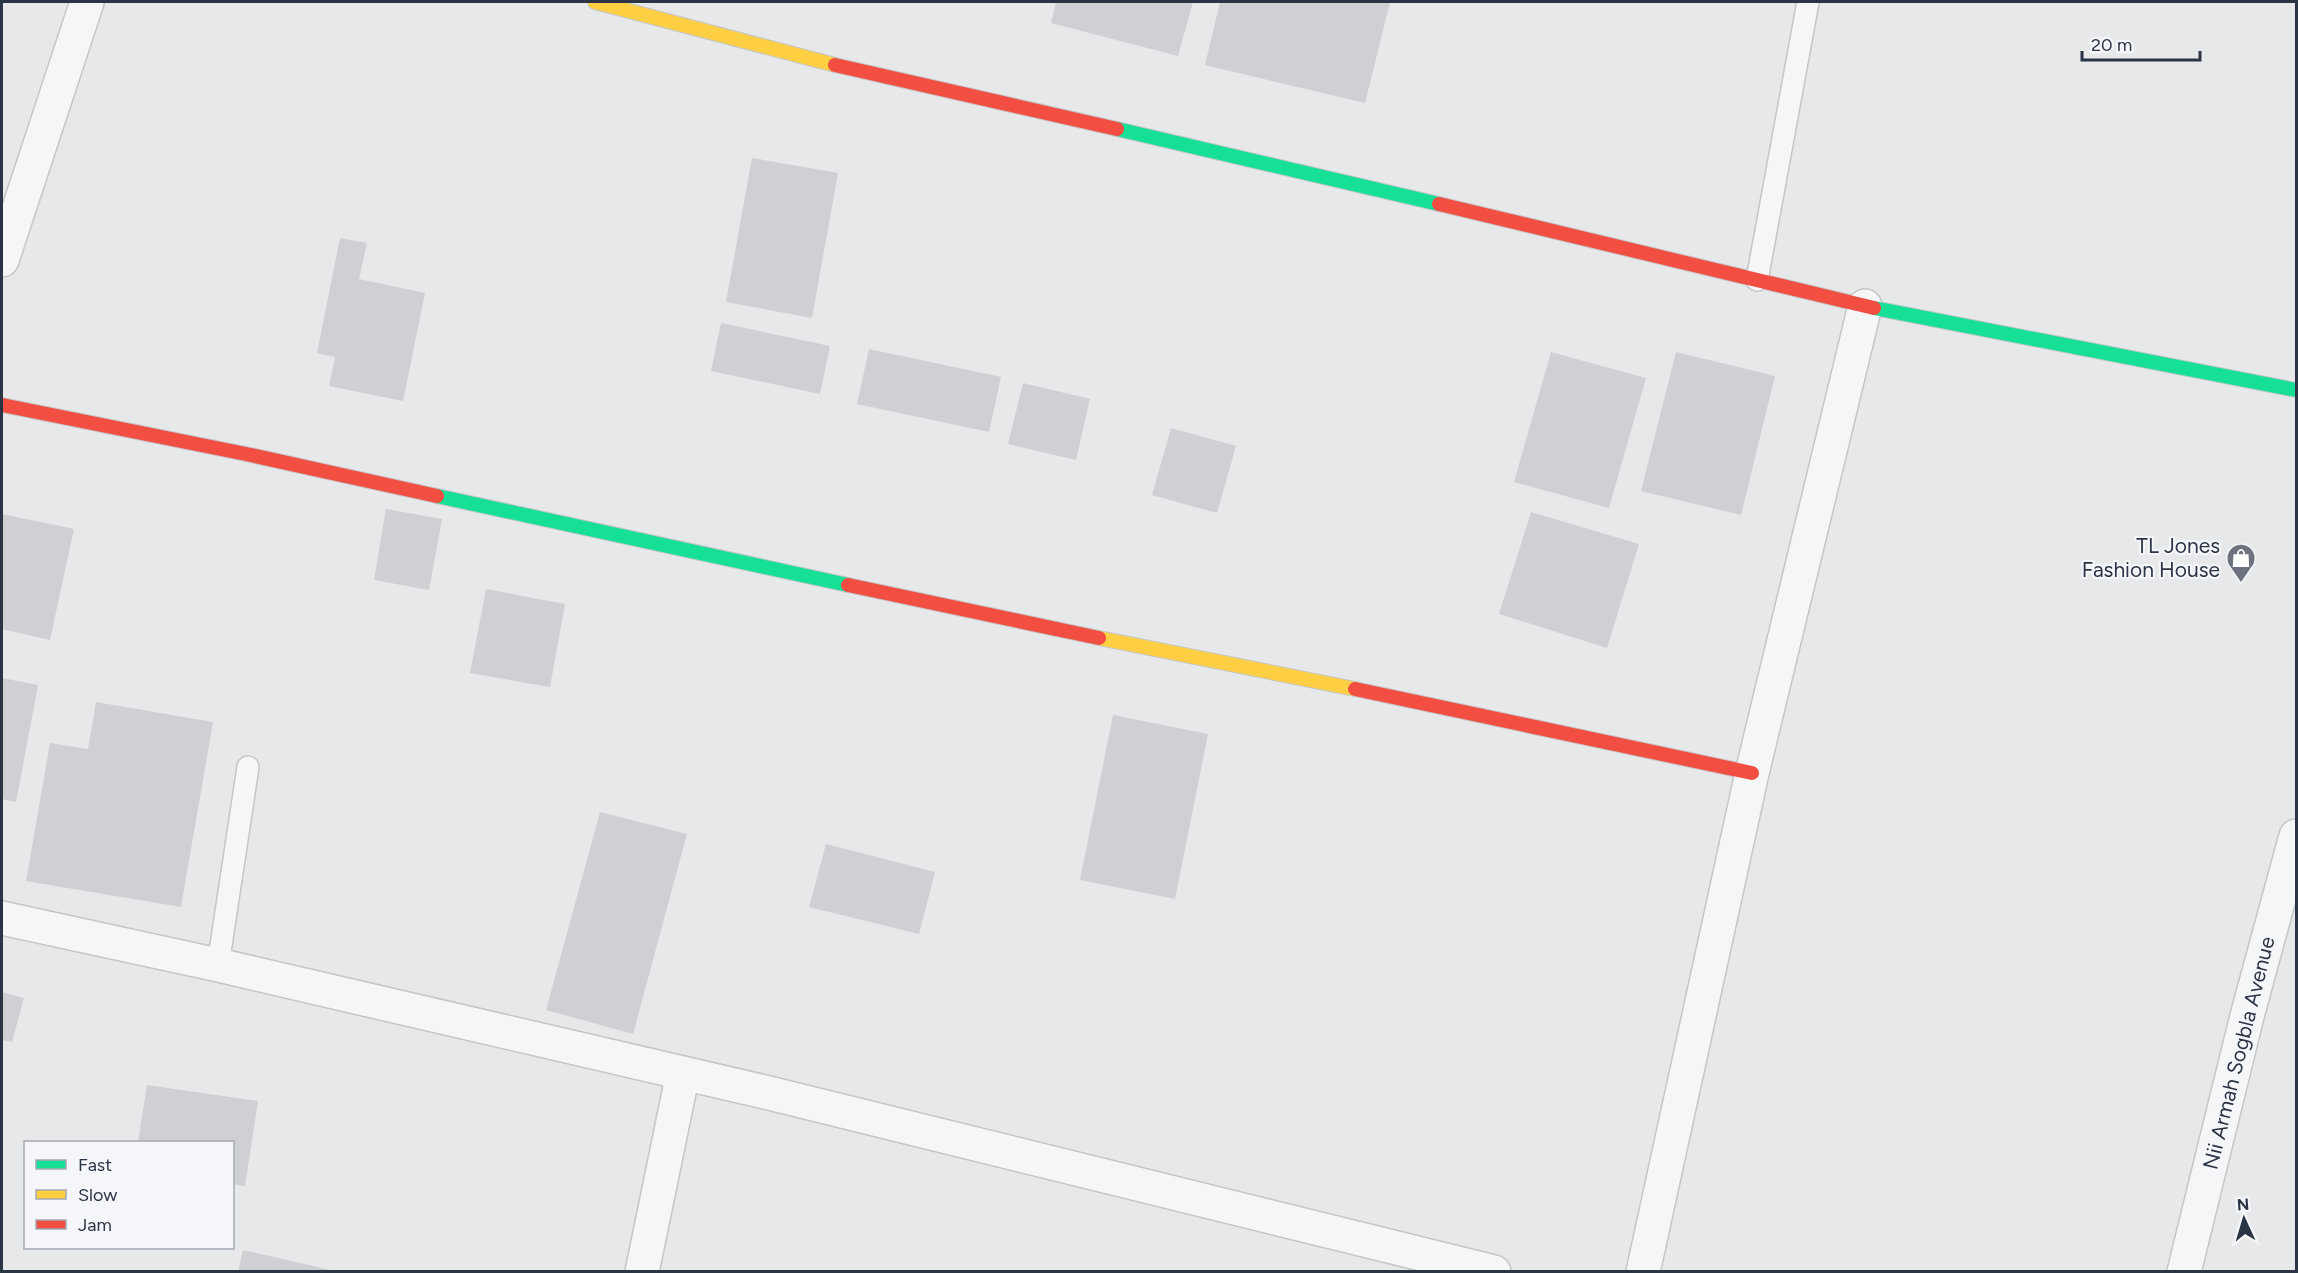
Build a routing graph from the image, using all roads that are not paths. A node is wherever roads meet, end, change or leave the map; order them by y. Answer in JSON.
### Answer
{"nodes":[{"id":1,"x":87,"y":2,"type":"edge"},
{"id":2,"x":595,"y":2,"type":"edge"},
{"id":3,"x":1808,"y":2,"type":"edge"},
{"id":4,"x":2,"y":260,"type":"edge"},
{"id":5,"x":1757,"y":280,"type":"junction"},
{"id":6,"x":1865,"y":306,"type":"junction"},
{"id":7,"x":2296,"y":390,"type":"edge"},
{"id":8,"x":2,"y":405,"type":"edge"},
{"id":9,"x":248,"y":767,"type":"dead end"},
{"id":10,"x":1752,"y":773,"type":"junction"},
{"id":11,"x":2296,"y":836,"type":"edge"},
{"id":12,"x":2,"y":918,"type":"edge"},
{"id":13,"x":218,"y":965,"type":"junction"},
{"id":14,"x":683,"y":1073,"type":"junction"},
{"id":15,"x":642,"y":1272,"type":"edge"},
{"id":16,"x":1494,"y":1272,"type":"edge"},
{"id":17,"x":1643,"y":1272,"type":"edge"},
{"id":18,"x":2184,"y":1272,"type":"edge"}],
"edges":[{"from":1,"to":4,"type":"street"},
{"from":2,"to":5,"type":"street"},
{"from":3,"to":5,"type":"lane"},
{"from":5,"to":6,"type":"street"},
{"from":6,"to":7,"type":"street"},
{"from":6,"to":10,"type":"street"},
{"from":8,"to":10,"type":"street"},
{"from":9,"to":13,"type":"lane"},
{"from":10,"to":17,"type":"street"},
{"from":11,"to":18,"type":"street","name":"Nii Armah Sogbla Avenue"},
{"from":12,"to":13,"type":"street"},
{"from":13,"to":14,"type":"street"},
{"from":14,"to":15,"type":"street"},
{"from":14,"to":16,"type":"street"}]}
